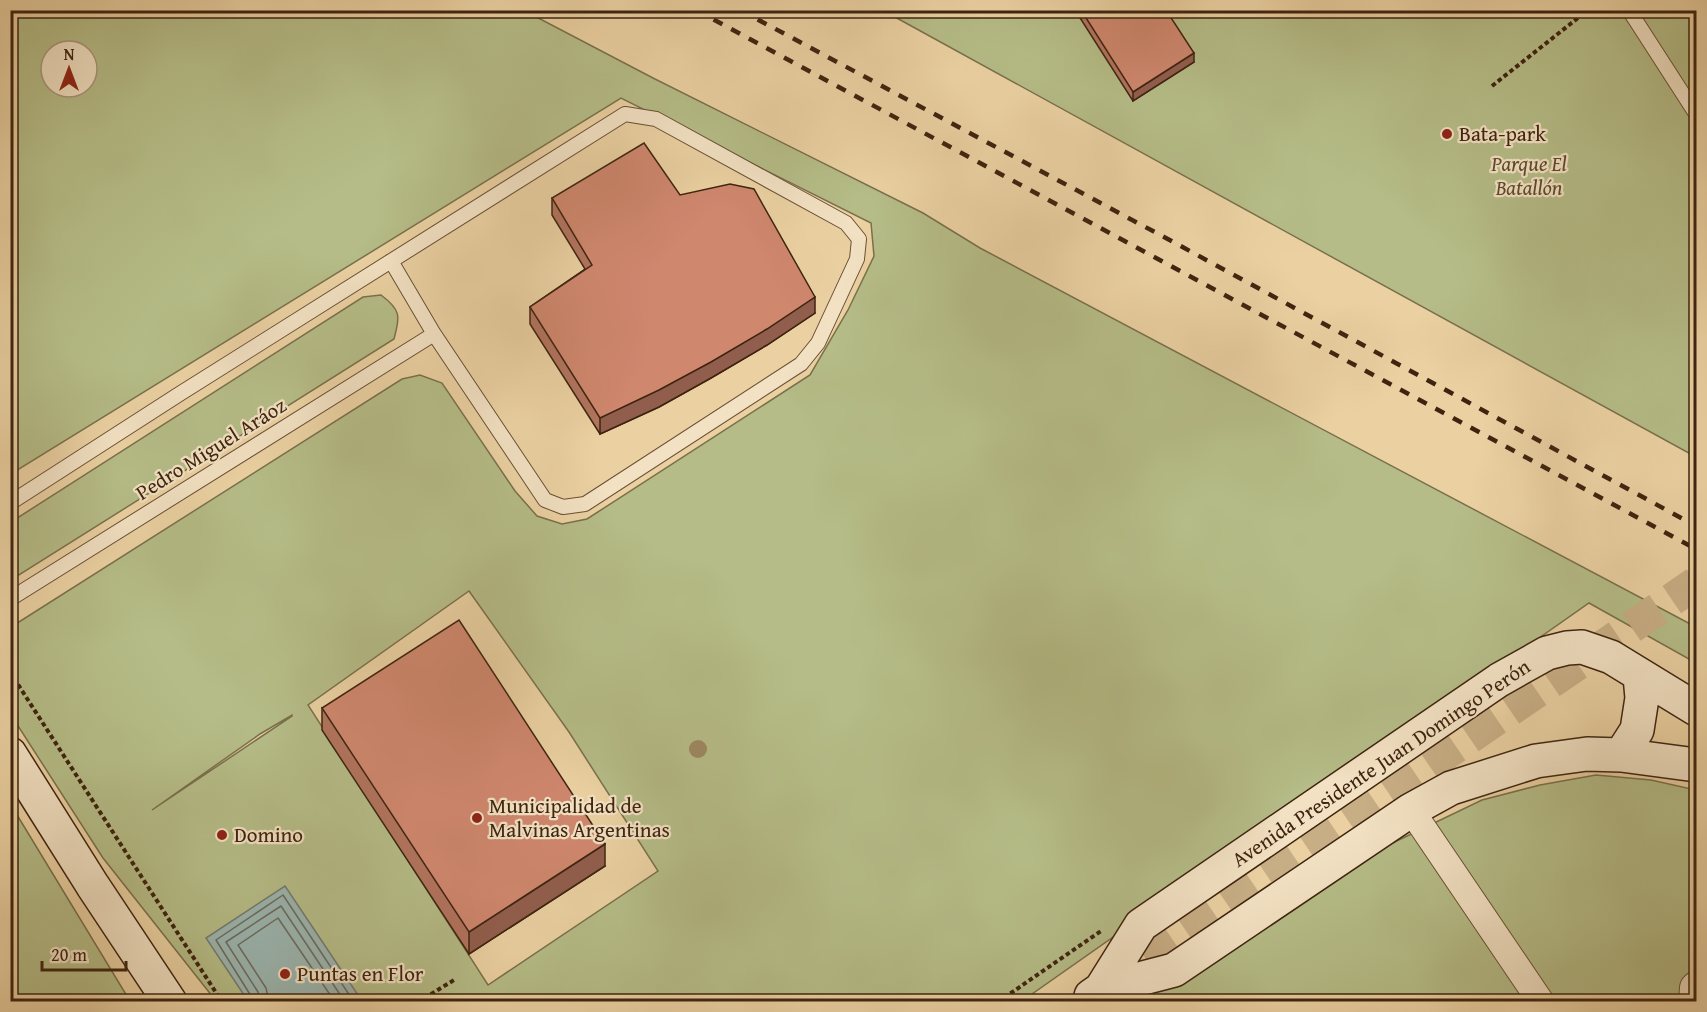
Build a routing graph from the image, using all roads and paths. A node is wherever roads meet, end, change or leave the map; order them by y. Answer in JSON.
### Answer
{"nodes":[{"id":1,"x":1588,"y":10,"type":"edge"},
{"id":2,"x":1629,"y":10,"type":"edge"},
{"id":3,"x":1492,"y":86,"type":"dead end"},
{"id":4,"x":1696,"y":114,"type":"edge"},
{"id":5,"x":391,"y":261,"type":"junction"},
{"id":6,"x":434,"y":334,"type":"junction"},
{"id":7,"x":10,"y":503,"type":"edge"},
{"id":8,"x":10,"y":599,"type":"edge"},
{"id":9,"x":10,"y":672,"type":"edge"},
{"id":10,"x":1640,"y":676,"type":"junction"},
{"id":11,"x":1696,"y":709,"type":"edge"},
{"id":12,"x":10,"y":754,"type":"edge"},
{"id":13,"x":1621,"y":755,"type":"junction"},
{"id":14,"x":1696,"y":765,"type":"edge"},
{"id":15,"x":1411,"y":810,"type":"junction"},
{"id":16,"x":454,"y":980,"type":"dead end"},
{"id":17,"x":1098,"y":997,"type":"edge"},
{"id":18,"x":170,"y":1002,"type":"edge"},
{"id":19,"x":222,"y":1002,"type":"edge"},
{"id":20,"x":418,"y":1002,"type":"edge"},
{"id":21,"x":1540,"y":1002,"type":"edge"}],
"edges":[{"from":1,"to":3,"type":"path"},
{"from":2,"to":4,"type":"lane"},
{"from":5,"to":6,"type":"lane"},
{"from":5,"to":6,"type":"lane"},
{"from":5,"to":7,"type":"lane"},
{"from":6,"to":8,"type":"lane","name":"Pedro Miguel Aráoz"},
{"from":9,"to":19,"type":"path"},
{"from":10,"to":11,"type":"main road","name":"Avenida Presidente Juan Domingo Perón"},
{"from":10,"to":13,"type":"main road"},
{"from":10,"to":17,"type":"main road","name":"Avenida Presidente Juan Domingo Perón"},
{"from":12,"to":18,"type":"main road"},
{"from":13,"to":14,"type":"main road","name":"Avenida Presidente Juan Domingo Perón"},
{"from":13,"to":15,"type":"main road","name":"Avenida Presidente Juan Domingo Perón"},
{"from":15,"to":17,"type":"main road","name":"Avenida Presidente Juan Domingo Perón"},
{"from":15,"to":21,"type":"street"},
{"from":16,"to":20,"type":"path"}]}
